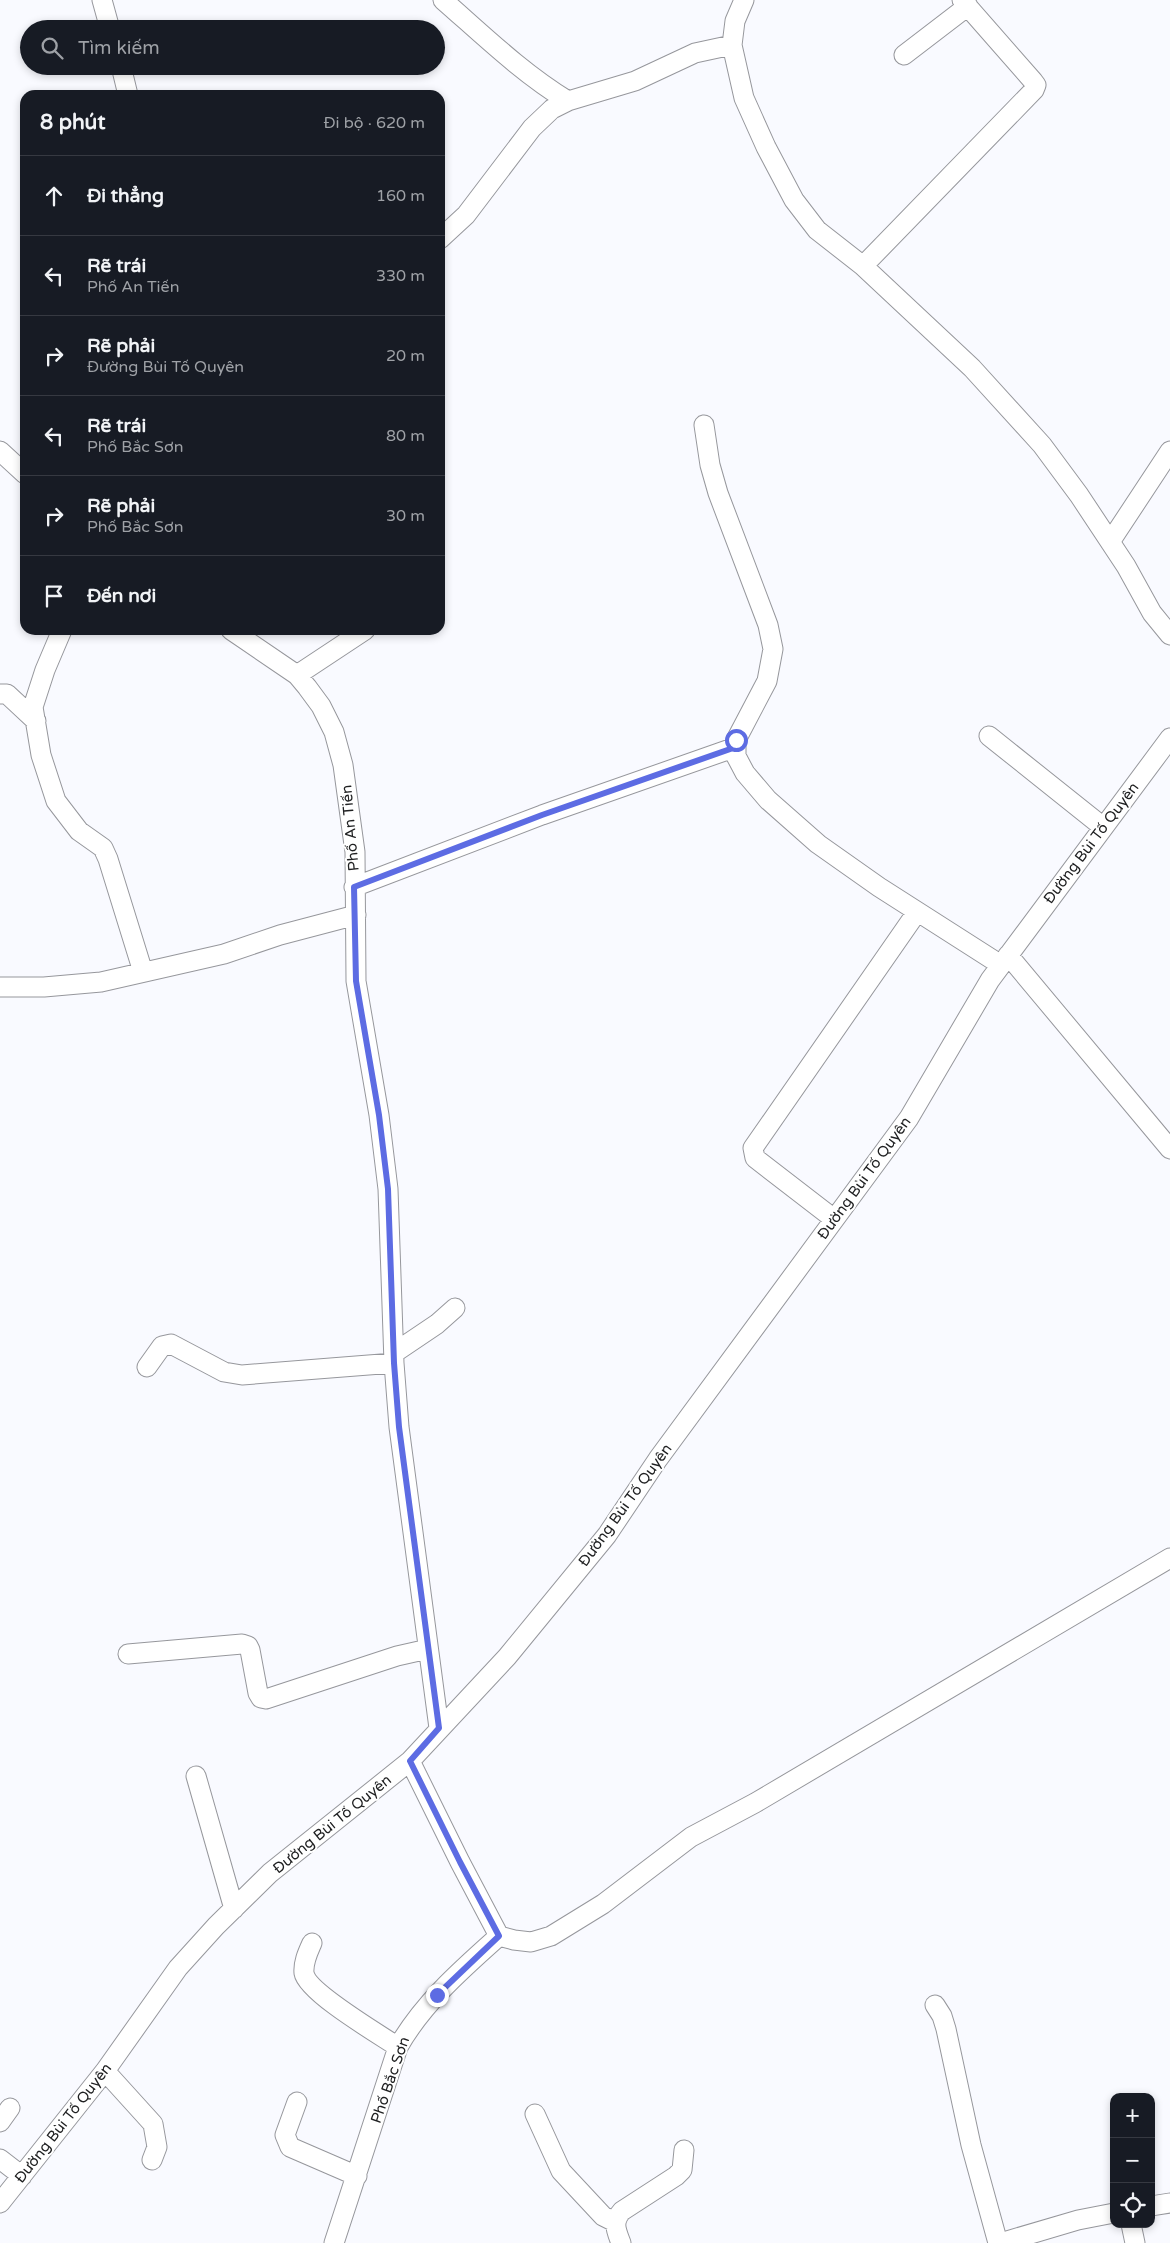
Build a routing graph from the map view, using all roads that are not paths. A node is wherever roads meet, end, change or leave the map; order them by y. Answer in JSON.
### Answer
{"nodes":[{"id":1,"x":102,"y":0,"type":"edge"},
{"id":2,"x":443,"y":0,"type":"edge"},
{"id":3,"x":744,"y":0,"type":"edge"},
{"id":4,"x":965,"y":3,"type":"edge"},
{"id":5,"x":108,"y":20,"type":"edge"},
{"id":6,"x":732,"y":45,"type":"junction"},
{"id":7,"x":904,"y":55,"type":"dead end"},
{"id":8,"x":123,"y":75,"type":"edge"},
{"id":9,"x":127,"y":90,"type":"edge"},
{"id":10,"x":568,"y":102,"type":"junction"},
{"id":11,"x":445,"y":234,"type":"edge"},
{"id":12,"x":863,"y":266,"type":"junction"},
{"id":13,"x":704,"y":425,"type":"dead end"},
{"id":14,"x":0,"y":451,"type":"edge"},
{"id":15,"x":1170,"y":451,"type":"edge"},
{"id":16,"x":20,"y":469,"type":"edge"},
{"id":17,"x":1110,"y":542,"type":"junction"},
{"id":18,"x":60,"y":635,"type":"edge"},
{"id":19,"x":238,"y":635,"type":"edge"},
{"id":20,"x":357,"y":635,"type":"edge"},
{"id":21,"x":1170,"y":635,"type":"edge"},
{"id":22,"x":297,"y":674,"type":"junction"},
{"id":23,"x":0,"y":694,"type":"edge"},
{"id":24,"x":36,"y":721,"type":"junction"},
{"id":25,"x":989,"y":736,"type":"dead end"},
{"id":26,"x":1170,"y":738,"type":"edge"},
{"id":27,"x":736,"y":747,"type":"junction"},
{"id":28,"x":1103,"y":827,"type":"junction"},
{"id":29,"x":354,"y":887,"type":"junction"},
{"id":30,"x":918,"y":912,"type":"junction"},
{"id":31,"x":356,"y":915,"type":"junction"},
{"id":32,"x":1004,"y":960,"type":"junction"},
{"id":33,"x":144,"y":972,"type":"junction"},
{"id":34,"x":0,"y":987,"type":"edge"},
{"id":35,"x":1170,"y":1149,"type":"edge"},
{"id":36,"x":834,"y":1219,"type":"junction"},
{"id":37,"x":455,"y":1308,"type":"dead end"},
{"id":38,"x":394,"y":1358,"type":"junction"},
{"id":39,"x":147,"y":1367,"type":"dead end"},
{"id":40,"x":1170,"y":1558,"type":"edge"},
{"id":41,"x":428,"y":1649,"type":"junction"},
{"id":42,"x":128,"y":1654,"type":"dead end"},
{"id":43,"x":439,"y":1728,"type":"junction"},
{"id":44,"x":410,"y":1761,"type":"junction"},
{"id":45,"x":196,"y":1776,"type":"dead end"},
{"id":46,"x":234,"y":1909,"type":"junction"},
{"id":47,"x":499,"y":1936,"type":"junction"},
{"id":48,"x":312,"y":1943,"type":"dead end"},
{"id":49,"x":935,"y":2005,"type":"dead end"},
{"id":50,"x":398,"y":2047,"type":"junction"},
{"id":51,"x":105,"y":2071,"type":"junction"},
{"id":52,"x":297,"y":2102,"type":"dead end"},
{"id":53,"x":535,"y":2114,"type":"dead end"},
{"id":54,"x":684,"y":2150,"type":"dead end"},
{"id":55,"x":0,"y":2159,"type":"edge"},
{"id":56,"x":152,"y":2160,"type":"dead end"},
{"id":57,"x":22,"y":2176,"type":"junction"},
{"id":58,"x":357,"y":2176,"type":"junction"},
{"id":59,"x":0,"y":2203,"type":"edge"},
{"id":60,"x":1170,"y":2203,"type":"edge"},
{"id":61,"x":1155,"y":2205,"type":"edge"},
{"id":62,"x":1110,"y":2214,"type":"edge"},
{"id":63,"x":616,"y":2222,"type":"junction"},
{"id":64,"x":1132,"y":2228,"type":"edge"},
{"id":65,"x":334,"y":2243,"type":"edge"},
{"id":66,"x":621,"y":2243,"type":"edge"},
{"id":67,"x":999,"y":2243,"type":"edge"},
{"id":68,"x":1135,"y":2243,"type":"edge"}],
"edges":[{"from":1,"to":5,"type":"street"},
{"from":2,"to":10,"type":"street"},
{"from":3,"to":6,"type":"street"},
{"from":4,"to":7,"type":"street"},
{"from":4,"to":12,"type":"street"},
{"from":6,"to":10,"type":"street"},
{"from":6,"to":12,"type":"street"},
{"from":8,"to":9,"type":"street"},
{"from":10,"to":11,"type":"street"},
{"from":12,"to":17,"type":"street"},
{"from":13,"to":27,"type":"street"},
{"from":14,"to":16,"type":"street"},
{"from":15,"to":17,"type":"street"},
{"from":17,"to":21,"type":"street"},
{"from":18,"to":24,"type":"street"},
{"from":19,"to":22,"type":"street","name":"Phố An Tiến"},
{"from":20,"to":22,"type":"street"},
{"from":22,"to":29,"type":"street","name":"Phố An Tiến"},
{"from":23,"to":24,"type":"street"},
{"from":24,"to":33,"type":"street"},
{"from":25,"to":28,"type":"street"},
{"from":26,"to":28,"type":"street","name":"Đường Bùi Tố Quyên"},
{"from":27,"to":29,"type":"street"},
{"from":27,"to":30,"type":"street"},
{"from":28,"to":32,"type":"street","name":"Đường Bùi Tố Quyên"},
{"from":29,"to":31,"type":"street","name":"Phố An Tiến"},
{"from":30,"to":32,"type":"street"},
{"from":30,"to":36,"type":"street"},
{"from":31,"to":33,"type":"street"},
{"from":31,"to":38,"type":"street","name":"Phố An Tiến"},
{"from":32,"to":35,"type":"street"},
{"from":32,"to":36,"type":"street","name":"Đường Bùi Tố Quyên"},
{"from":33,"to":34,"type":"street"},
{"from":36,"to":43,"type":"street","name":"Đường Bùi Tố Quyên"},
{"from":37,"to":38,"type":"street"},
{"from":38,"to":39,"type":"street"},
{"from":38,"to":41,"type":"street","name":"Phố An Tiến"},
{"from":40,"to":47,"type":"street"},
{"from":41,"to":42,"type":"street"},
{"from":41,"to":43,"type":"street","name":"Phố An Tiến"},
{"from":43,"to":44,"type":"street","name":"Đường Bùi Tố Quyên"},
{"from":44,"to":46,"type":"street","name":"Đường Bùi Tố Quyên"},
{"from":44,"to":47,"type":"street"},
{"from":45,"to":46,"type":"street"},
{"from":46,"to":51,"type":"street","name":"Đường Bùi Tố Quyên"},
{"from":47,"to":50,"type":"street","name":"Phố Bắc Sơn"},
{"from":48,"to":50,"type":"street"},
{"from":49,"to":67,"type":"street"},
{"from":50,"to":58,"type":"street","name":"Phố Bắc Sơn"},
{"from":51,"to":56,"type":"street"},
{"from":51,"to":57,"type":"street","name":"Đường Bùi Tố Quyên"},
{"from":52,"to":58,"type":"street"},
{"from":53,"to":63,"type":"street"},
{"from":54,"to":63,"type":"street"},
{"from":55,"to":57,"type":"street"},
{"from":57,"to":59,"type":"street","name":"Đường Bùi Tố Quyên"},
{"from":58,"to":65,"type":"street","name":"Phố Bắc Sơn"},
{"from":60,"to":61,"type":"street"},
{"from":62,"to":67,"type":"street"},
{"from":63,"to":66,"type":"street"},
{"from":64,"to":68,"type":"street"}]}
